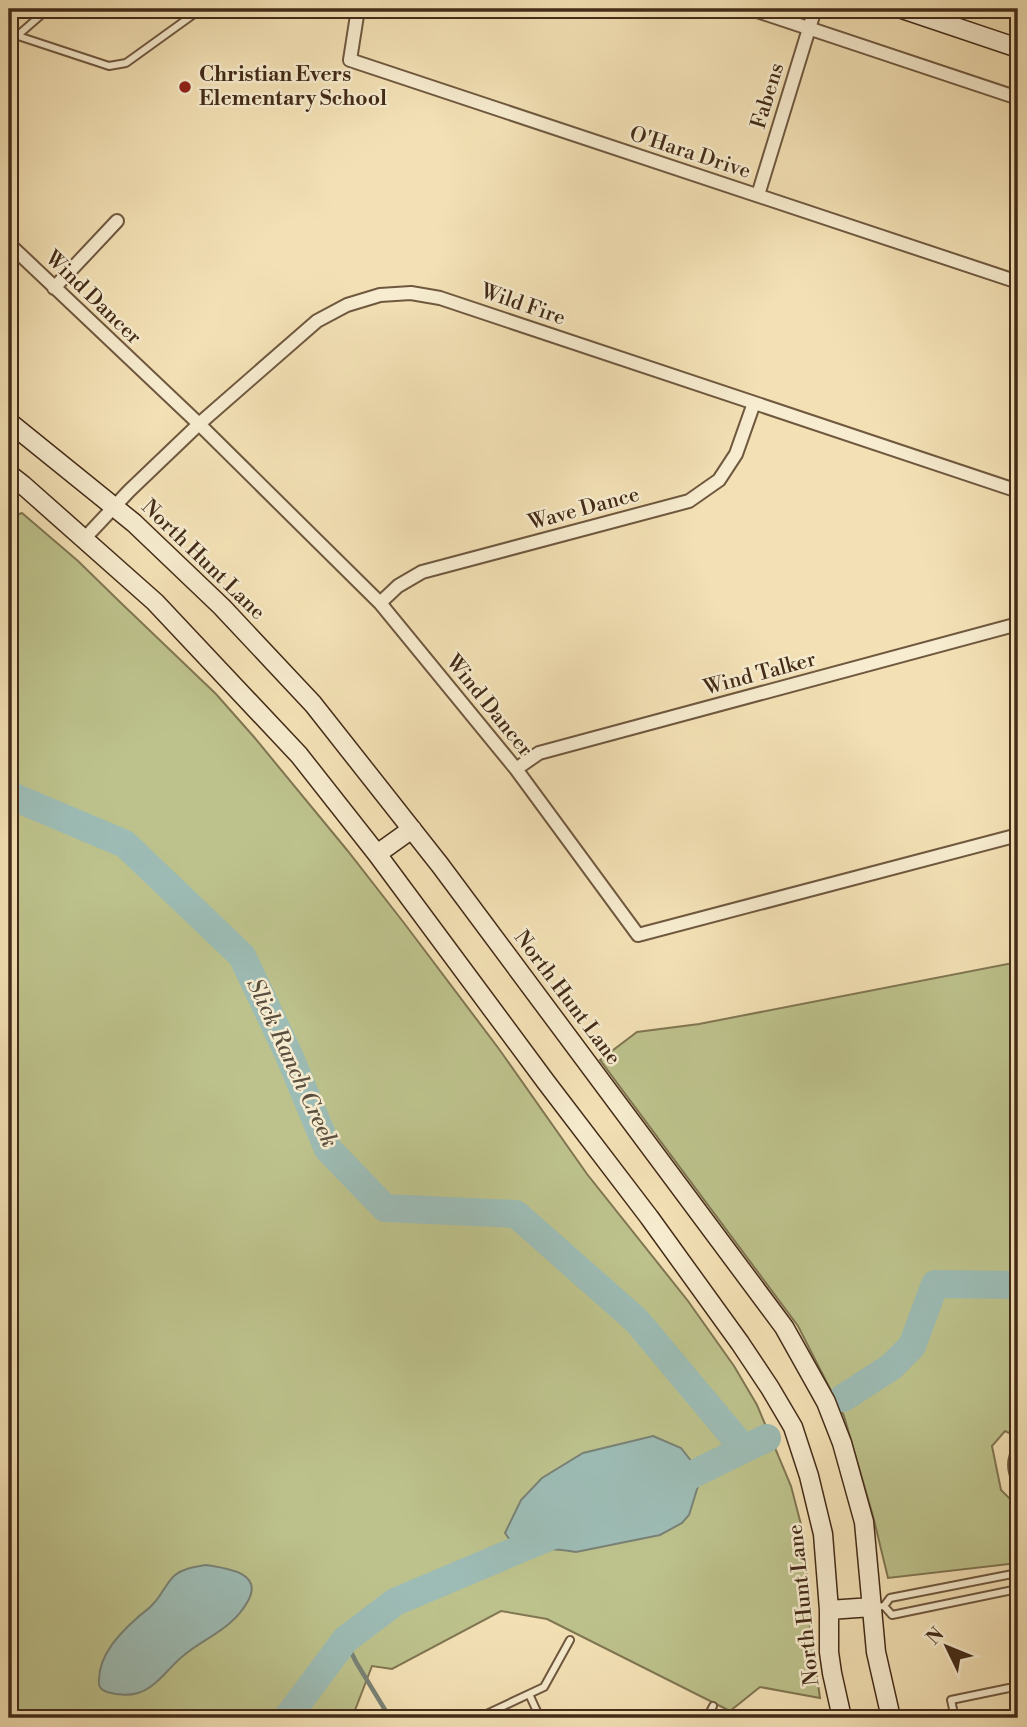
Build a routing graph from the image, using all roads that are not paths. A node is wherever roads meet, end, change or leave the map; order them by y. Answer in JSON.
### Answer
{"nodes":[{"id":1,"x":48,"y":9,"type":"edge"},
{"id":2,"x":201,"y":9,"type":"edge"},
{"id":3,"x":358,"y":9,"type":"edge"},
{"id":4,"x":751,"y":9,"type":"edge"},
{"id":5,"x":815,"y":9,"type":"edge"},
{"id":6,"x":902,"y":9,"type":"edge"},
{"id":7,"x":809,"y":28,"type":"junction"},
{"id":8,"x":9,"y":33,"type":"edge"},
{"id":9,"x":17,"y":36,"type":"junction"},
{"id":10,"x":1018,"y":48,"type":"edge"},
{"id":11,"x":1018,"y":98,"type":"edge"},
{"id":12,"x":758,"y":195,"type":"junction"},
{"id":13,"x":117,"y":221,"type":"dead end"},
{"id":14,"x":9,"y":244,"type":"edge"},
{"id":15,"x":1018,"y":282,"type":"edge"},
{"id":16,"x":54,"y":288,"type":"junction"},
{"id":17,"x":754,"y":403,"type":"junction"},
{"id":18,"x":9,"y":422,"type":"edge"},
{"id":19,"x":198,"y":424,"type":"junction"},
{"id":20,"x":9,"y":474,"type":"edge"},
{"id":21,"x":1018,"y":491,"type":"edge"},
{"id":22,"x":115,"y":506,"type":"junction"},
{"id":23,"x":84,"y":539,"type":"junction"},
{"id":24,"x":380,"y":603,"type":"junction"},
{"id":25,"x":1018,"y":624,"type":"edge"},
{"id":26,"x":516,"y":769,"type":"junction"},
{"id":27,"x":412,"y":829,"type":"junction"},
{"id":28,"x":1018,"y":835,"type":"edge"},
{"id":29,"x":377,"y":854,"type":"junction"},
{"id":30,"x":1018,"y":1447,"type":"edge"},
{"id":31,"x":1018,"y":1484,"type":"edge"},
{"id":32,"x":1018,"y":1573,"type":"edge"},
{"id":33,"x":950,"y":1587,"type":"junction"},
{"id":34,"x":1018,"y":1589,"type":"edge"},
{"id":35,"x":953,"y":1603,"type":"junction"},
{"id":36,"x":878,"y":1606,"type":"junction"},
{"id":37,"x":829,"y":1610,"type":"junction"},
{"id":38,"x":570,"y":1640,"type":"dead end"},
{"id":39,"x":1018,"y":1690,"type":"edge"},
{"id":40,"x":529,"y":1694,"type":"junction"},
{"id":41,"x":713,"y":1706,"type":"dead end"},
{"id":42,"x":478,"y":1718,"type":"edge"},
{"id":43,"x":540,"y":1718,"type":"edge"},
{"id":44,"x":707,"y":1718,"type":"edge"},
{"id":45,"x":842,"y":1718,"type":"edge"},
{"id":46,"x":891,"y":1718,"type":"edge"},
{"id":47,"x":955,"y":1718,"type":"edge"}],
"edges":[{"from":1,"to":9,"type":"lane"},
{"from":2,"to":9,"type":"lane"},
{"from":3,"to":12,"type":"street","name":"O'Hara Drive"},
{"from":4,"to":7,"type":"street"},
{"from":5,"to":7,"type":"street","name":"Fabens"},
{"from":6,"to":10,"type":"main road"},
{"from":7,"to":11,"type":"street"},
{"from":7,"to":12,"type":"street","name":"Fabens"},
{"from":8,"to":9,"type":"lane"},
{"from":12,"to":15,"type":"street","name":"O'Hara Drive"},
{"from":13,"to":16,"type":"street"},
{"from":14,"to":16,"type":"street","name":"Wind Dancer"},
{"from":16,"to":19,"type":"street","name":"Wind Dancer"},
{"from":17,"to":19,"type":"street","name":"Wild Fire"},
{"from":17,"to":21,"type":"street","name":"Wild Fire"},
{"from":17,"to":24,"type":"street","name":"Wave Dance"},
{"from":18,"to":22,"type":"main road","name":"North Hunt Lane"},
{"from":19,"to":22,"type":"street","name":"Wild Fire"},
{"from":19,"to":24,"type":"street","name":"Wind Dancer"},
{"from":20,"to":23,"type":"main road","name":"North Hunt Lane"},
{"from":22,"to":23,"type":"street","name":"Wild Fire"},
{"from":22,"to":27,"type":"main road","name":"North Hunt Lane"},
{"from":23,"to":29,"type":"main road","name":"North Hunt Lane"},
{"from":24,"to":26,"type":"street","name":"Wind Dancer"},
{"from":25,"to":26,"type":"street","name":"Wind Talker"},
{"from":26,"to":28,"type":"street","name":"Wind Dancer"},
{"from":27,"to":29,"type":"main road"},
{"from":27,"to":36,"type":"main road","name":"North Hunt Lane"},
{"from":29,"to":37,"type":"main road","name":"North Hunt Lane"},
{"from":30,"to":31,"type":"lane"},
{"from":32,"to":33,"type":"lane"},
{"from":33,"to":35,"type":"lane"},
{"from":33,"to":36,"type":"lane"},
{"from":34,"to":35,"type":"lane"},
{"from":35,"to":36,"type":"lane"},
{"from":36,"to":37,"type":"main road"},
{"from":36,"to":46,"type":"main road","name":"North Hunt Lane"},
{"from":37,"to":45,"type":"main road","name":"North Hunt Lane"},
{"from":38,"to":40,"type":"lane"},
{"from":39,"to":47,"type":"lane"},
{"from":40,"to":42,"type":"lane"},
{"from":40,"to":43,"type":"lane"},
{"from":41,"to":44,"type":"lane"}]}
